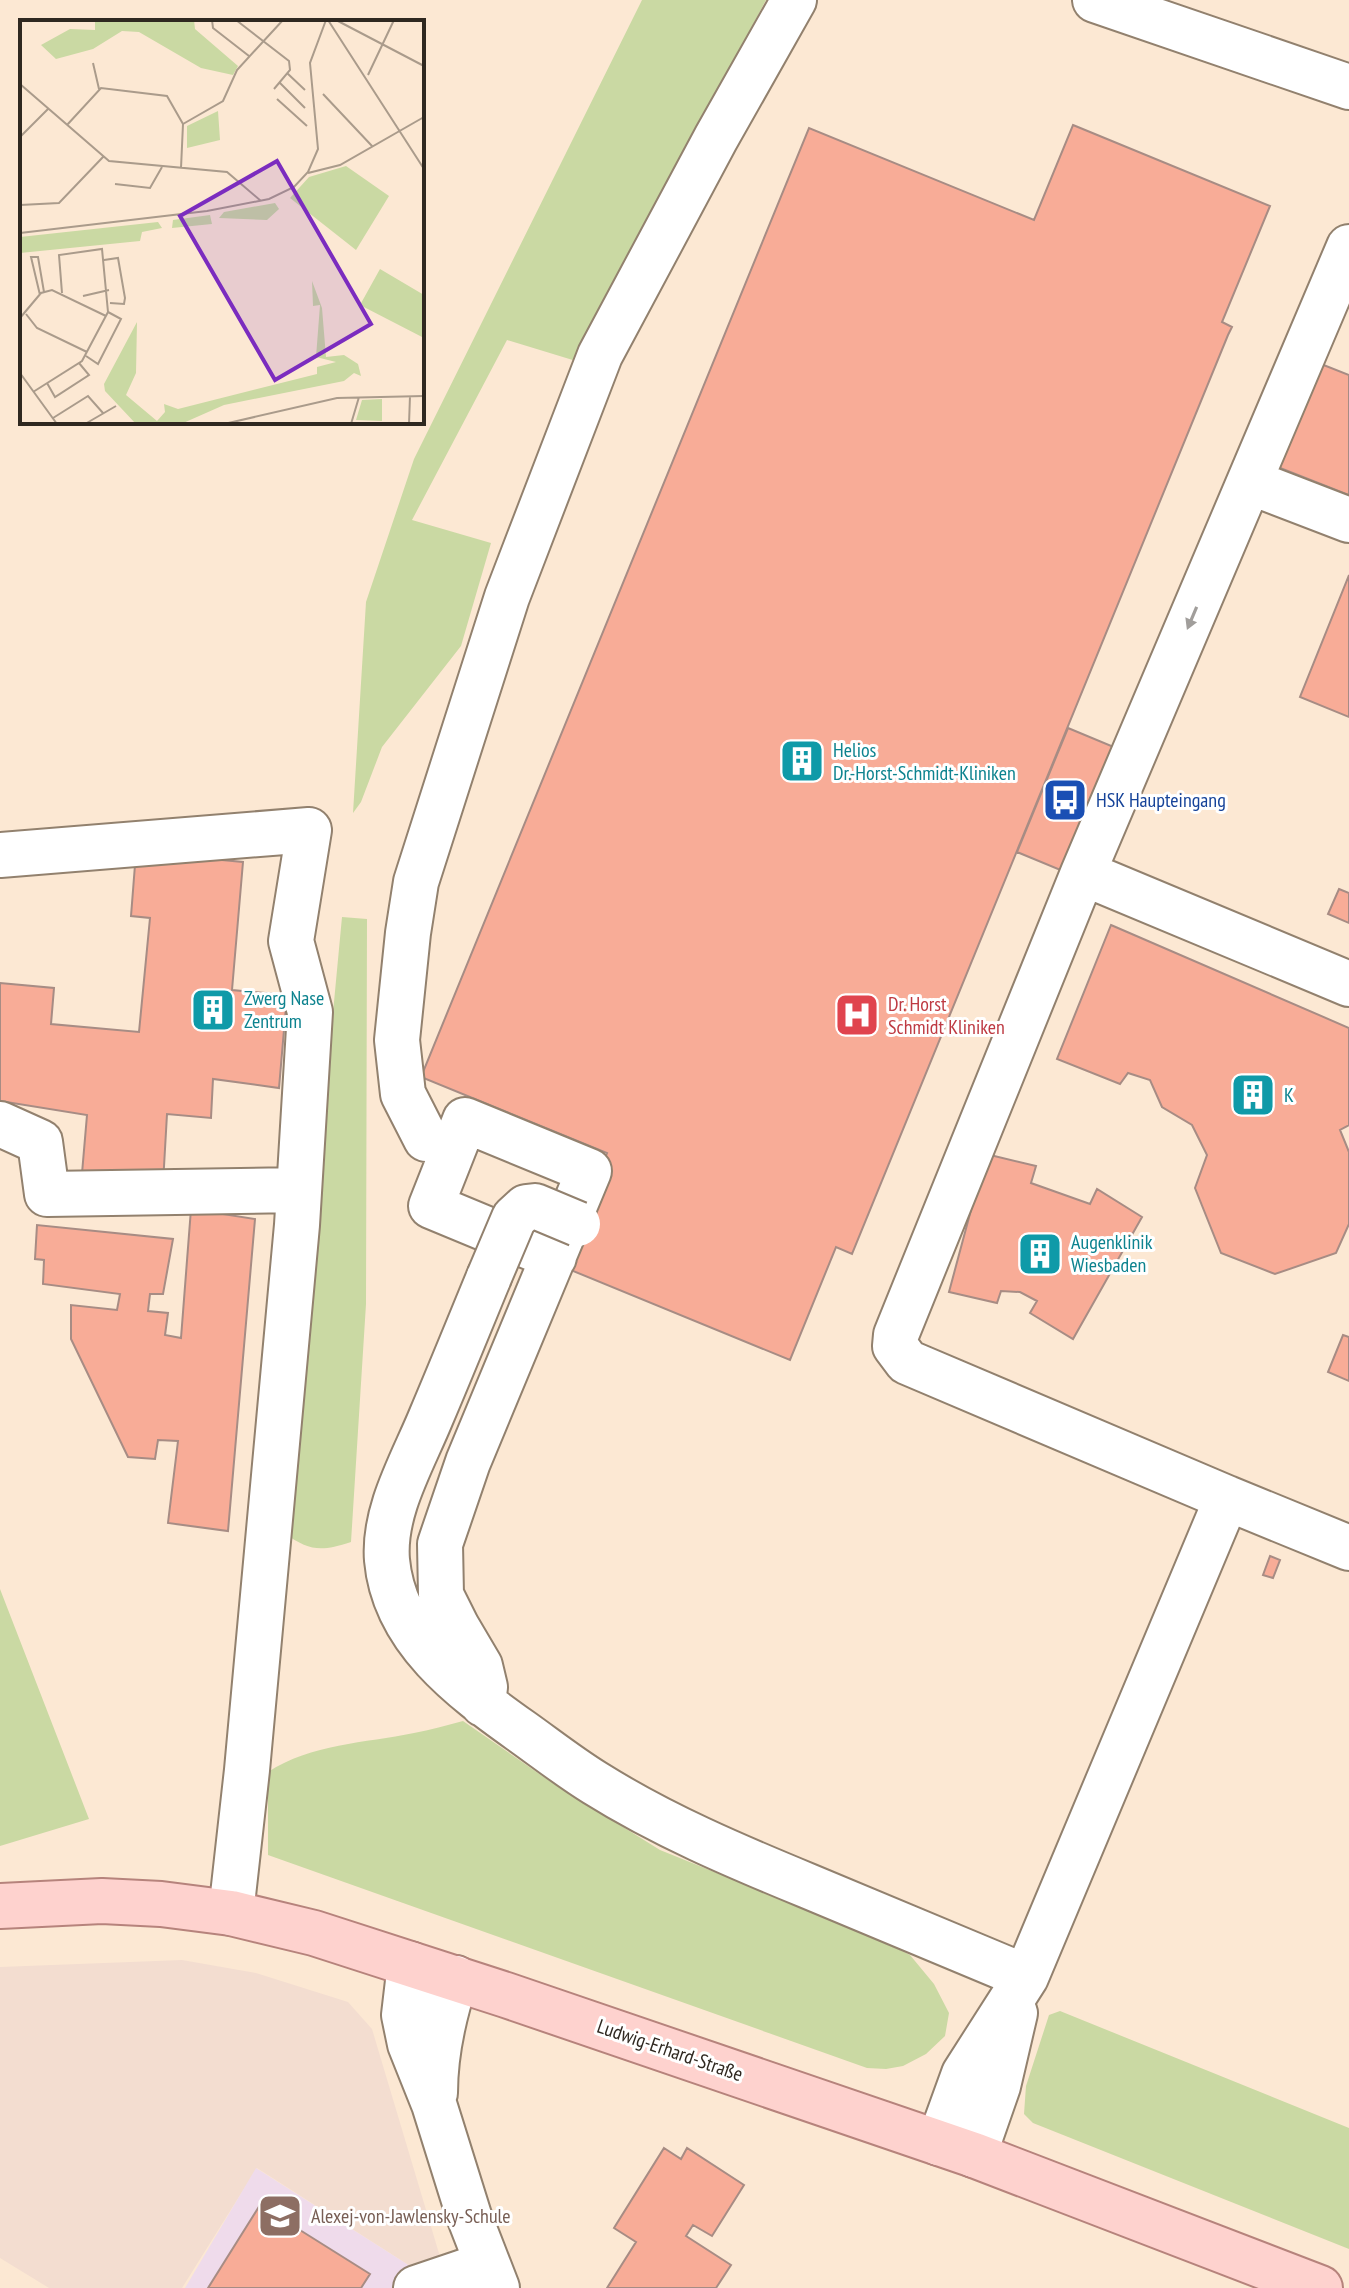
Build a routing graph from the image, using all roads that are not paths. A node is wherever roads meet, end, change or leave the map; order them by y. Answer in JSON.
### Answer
{"nodes":[{"id":1,"x":794,"y":0,"type":"edge"},
{"id":2,"x":1095,"y":0,"type":"edge"},
{"id":3,"x":1349,"y":87,"type":"edge"},
{"id":4,"x":1345,"y":266,"type":"edge"},
{"id":5,"x":1250,"y":482,"type":"junction"},
{"id":6,"x":1349,"y":520,"type":"edge"},
{"id":7,"x":0,"y":855,"type":"edge"},
{"id":8,"x":1083,"y":873,"type":"junction"},
{"id":9,"x":1349,"y":984,"type":"edge"},
{"id":10,"x":0,"y":1124,"type":"edge"},
{"id":11,"x":426,"y":1139,"type":"dead end"},
{"id":12,"x":299,"y":1190,"type":"junction"},
{"id":13,"x":1227,"y":1498,"type":"junction"},
{"id":14,"x":1349,"y":1548,"type":"edge"},
{"id":15,"x":483,"y":1704,"type":"junction"},
{"id":16,"x":0,"y":1906,"type":"edge"},
{"id":17,"x":231,"y":1913,"type":"junction"},
{"id":18,"x":410,"y":1964,"type":"junction"},
{"id":19,"x":456,"y":1978,"type":"junction"},
{"id":20,"x":1023,"y":1982,"type":"junction"},
{"id":21,"x":434,"y":2104,"type":"junction"},
{"id":22,"x":956,"y":2149,"type":"junction"},
{"id":23,"x":492,"y":2276,"type":"edge"},
{"id":24,"x":416,"y":2288,"type":"edge"},
{"id":25,"x":1320,"y":2288,"type":"edge"}],
"edges":[{"from":1,"to":11,"type":"street"},
{"from":2,"to":3,"type":"street"},
{"from":4,"to":5,"type":"street"},
{"from":5,"to":6,"type":"street"},
{"from":5,"to":8,"type":"street","one_way":true},
{"from":7,"to":12,"type":"street"},
{"from":8,"to":9,"type":"street"},
{"from":8,"to":13,"type":"street"},
{"from":10,"to":12,"type":"street"},
{"from":12,"to":17,"type":"street"},
{"from":13,"to":14,"type":"street"},
{"from":13,"to":20,"type":"street"},
{"from":15,"to":15,"type":"street","bridge":true},
{"from":15,"to":20,"type":"street"},
{"from":16,"to":17,"type":"main road","name":"Ludwig-Erhard-Straße"},
{"from":17,"to":18,"type":"main road","name":"Ludwig-Erhard-Straße"},
{"from":18,"to":19,"type":"main road","name":"Ludwig-Erhard-Straße"},
{"from":18,"to":21,"type":"street"},
{"from":19,"to":21,"type":"street"},
{"from":19,"to":22,"type":"main road","name":"Ludwig-Erhard-Straße"},
{"from":20,"to":22,"type":"street"},
{"from":21,"to":23,"type":"street"},
{"from":22,"to":25,"type":"main road","name":"Ludwig-Erhard-Straße"},
{"from":23,"to":24,"type":"street"}]}
